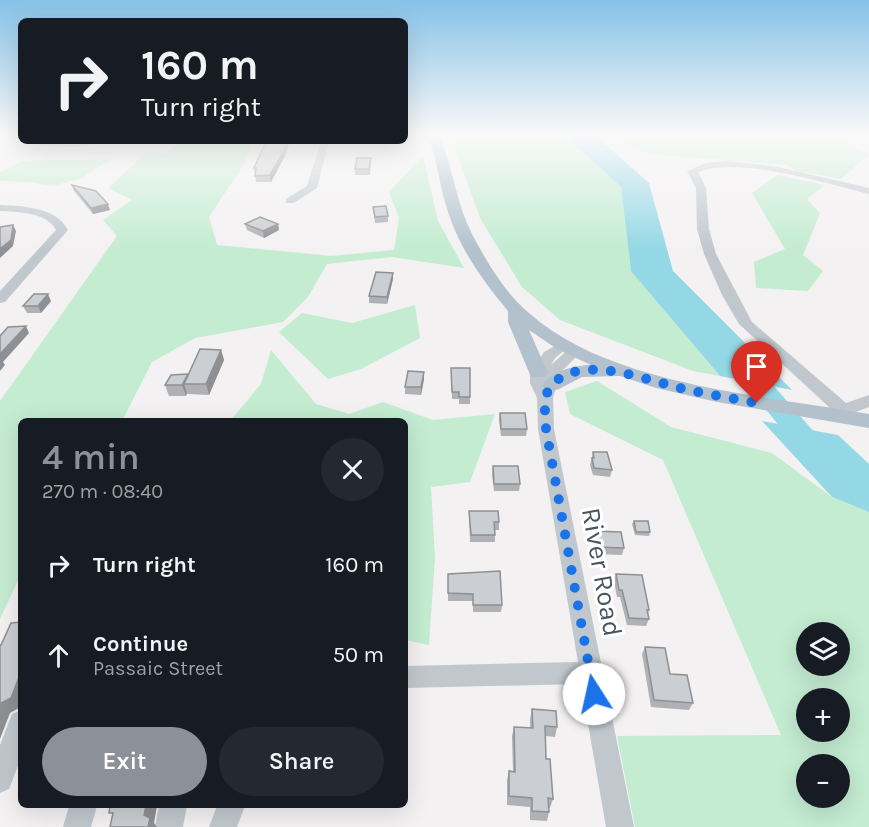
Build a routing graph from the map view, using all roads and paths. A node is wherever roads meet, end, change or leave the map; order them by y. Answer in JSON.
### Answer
{"nodes":[{"id":1,"x":316,"y":173,"type":"edge"},
{"id":2,"x":445,"y":173,"type":"edge"},
{"id":3,"x":693,"y":173,"type":"edge"},
{"id":4,"x":784,"y":173,"type":"edge"},
{"id":5,"x":869,"y":191,"type":"edge"},
{"id":6,"x":290,"y":201,"type":"dead end"},
{"id":7,"x":0,"y":208,"type":"edge"},
{"id":8,"x":0,"y":299,"type":"edge"},
{"id":9,"x":517,"y":311,"type":"junction"},
{"id":10,"x":570,"y":347,"type":"junction"},
{"id":11,"x":629,"y":374,"type":"junction"},
{"id":12,"x":545,"y":385,"type":"junction"},
{"id":13,"x":869,"y":400,"type":"edge"},
{"id":14,"x":842,"y":409,"type":"junction"},
{"id":15,"x":815,"y":413,"type":"junction"},
{"id":16,"x":869,"y":421,"type":"edge"},
{"id":17,"x":591,"y":673,"type":"junction"},
{"id":18,"x":408,"y":677,"type":"edge"},
{"id":19,"x":18,"y":731,"type":"edge"},
{"id":20,"x":0,"y":780,"type":"edge"},
{"id":21,"x":82,"y":808,"type":"edge"},
{"id":22,"x":173,"y":808,"type":"edge"},
{"id":23,"x":230,"y":808,"type":"edge"},
{"id":24,"x":77,"y":827,"type":"edge"},
{"id":25,"x":169,"y":827,"type":"edge"},
{"id":26,"x":223,"y":827,"type":"edge"},
{"id":27,"x":620,"y":827,"type":"edge"}],
"edges":[{"from":1,"to":6,"type":"street"},
{"from":2,"to":9,"type":"main road"},
{"from":3,"to":14,"type":"street"},
{"from":4,"to":5,"type":"street"},
{"from":7,"to":8,"type":"street"},
{"from":9,"to":10,"type":"main road"},
{"from":9,"to":12,"type":"main road"},
{"from":10,"to":11,"type":"main road"},
{"from":10,"to":12,"type":"street"},
{"from":11,"to":12,"type":"main road"},
{"from":11,"to":15,"type":"main road"},
{"from":12,"to":17,"type":"street","name":"River Road"},
{"from":13,"to":14,"type":"street"},
{"from":14,"to":15,"type":"street"},
{"from":15,"to":16,"type":"main road"},
{"from":17,"to":18,"type":"street"},
{"from":17,"to":27,"type":"street","name":"River Road"},
{"from":19,"to":20,"type":"street"},
{"from":21,"to":24,"type":"street"},
{"from":22,"to":25,"type":"street"},
{"from":23,"to":26,"type":"street"}]}
